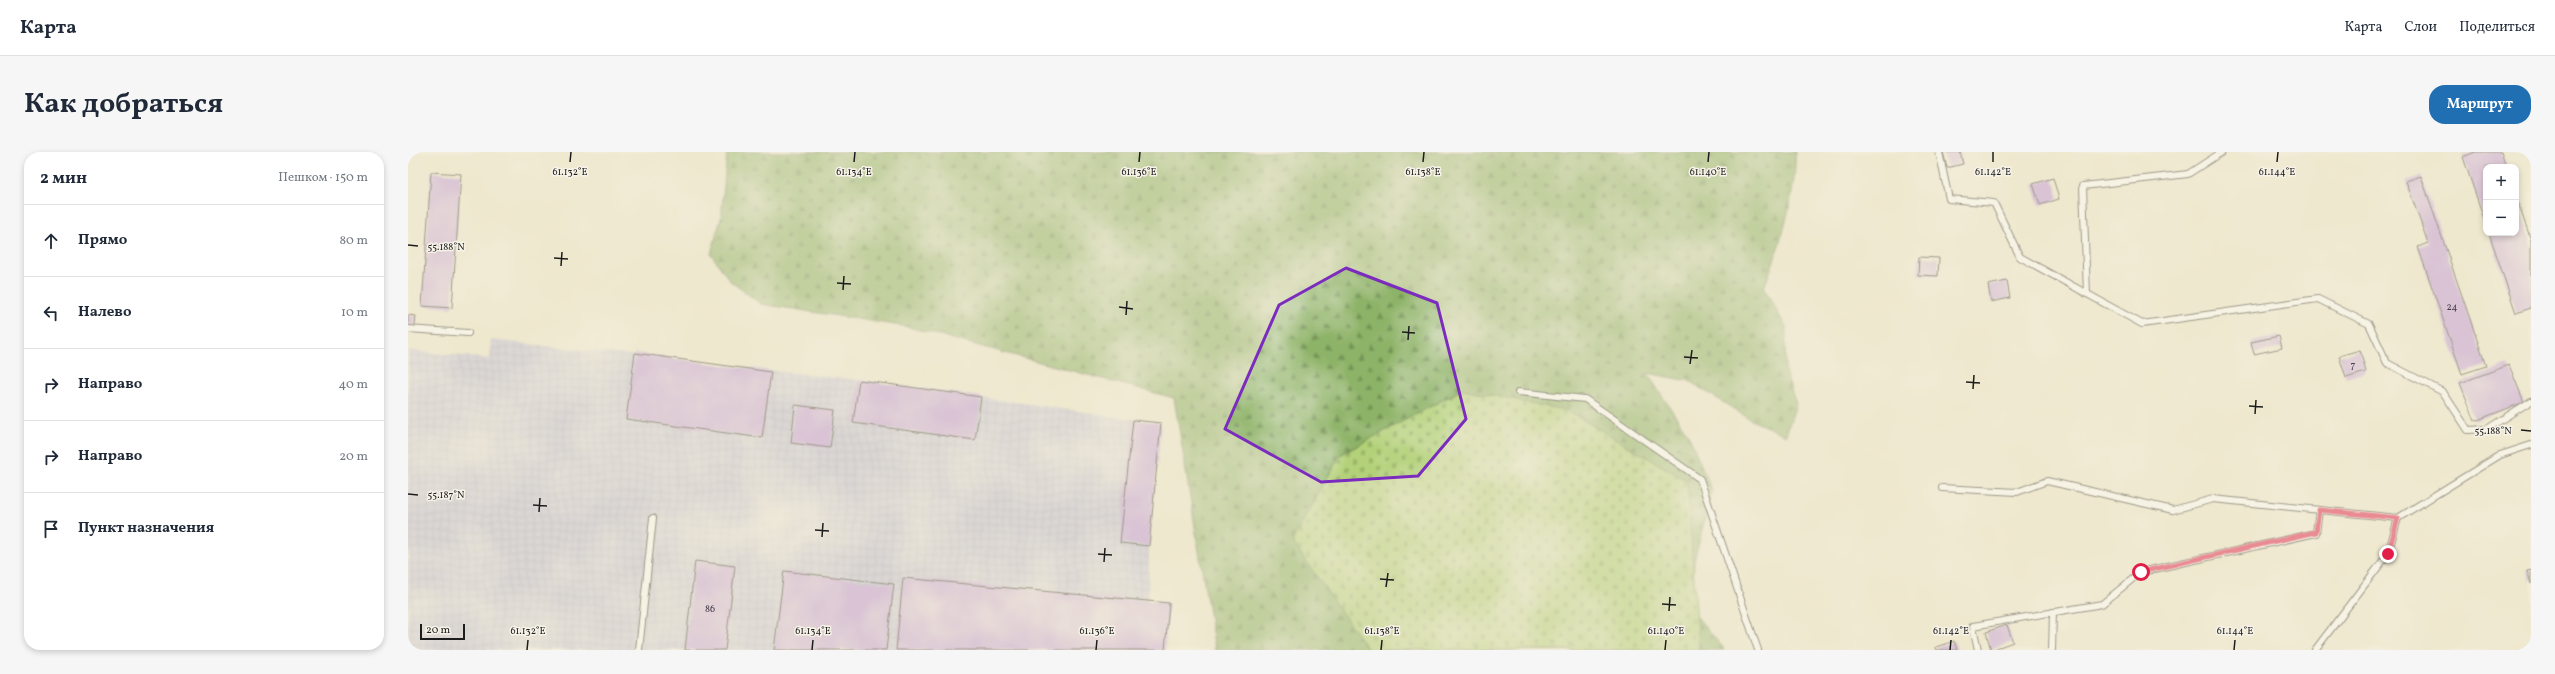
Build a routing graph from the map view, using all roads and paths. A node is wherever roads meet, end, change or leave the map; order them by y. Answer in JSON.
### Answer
{"nodes":[{"id":1,"x":1939,"y":152,"type":"edge"},
{"id":2,"x":2222,"y":152,"type":"edge"},
{"id":3,"x":2087,"y":294,"type":"junction"},
{"id":4,"x":408,"y":329,"type":"edge"},
{"id":5,"x":468,"y":332,"type":"dead end"},
{"id":6,"x":1518,"y":392,"type":"dead end"},
{"id":7,"x":2531,"y":401,"type":"edge"},
{"id":8,"x":2531,"y":445,"type":"edge"},
{"id":9,"x":1942,"y":488,"type":"dead end"},
{"id":10,"x":2319,"y":510,"type":"junction"},
{"id":11,"x":653,"y":518,"type":"dead end"},
{"id":12,"x":2398,"y":518,"type":"junction"},
{"id":13,"x":2053,"y":612,"type":"junction"},
{"id":14,"x":639,"y":650,"type":"edge"},
{"id":15,"x":1758,"y":650,"type":"edge"},
{"id":16,"x":1978,"y":650,"type":"edge"},
{"id":17,"x":2052,"y":650,"type":"edge"},
{"id":18,"x":2315,"y":650,"type":"edge"}],
"edges":[{"from":1,"to":3,"type":"lane"},
{"from":2,"to":3,"type":"lane"},
{"from":3,"to":7,"type":"lane"},
{"from":4,"to":5,"type":"lane"},
{"from":6,"to":15,"type":"lane"},
{"from":8,"to":12,"type":"lane"},
{"from":9,"to":10,"type":"lane"},
{"from":10,"to":12,"type":"lane"},
{"from":10,"to":13,"type":"lane"},
{"from":11,"to":14,"type":"lane"},
{"from":12,"to":18,"type":"lane"},
{"from":13,"to":16,"type":"lane"},
{"from":13,"to":17,"type":"lane"}]}
